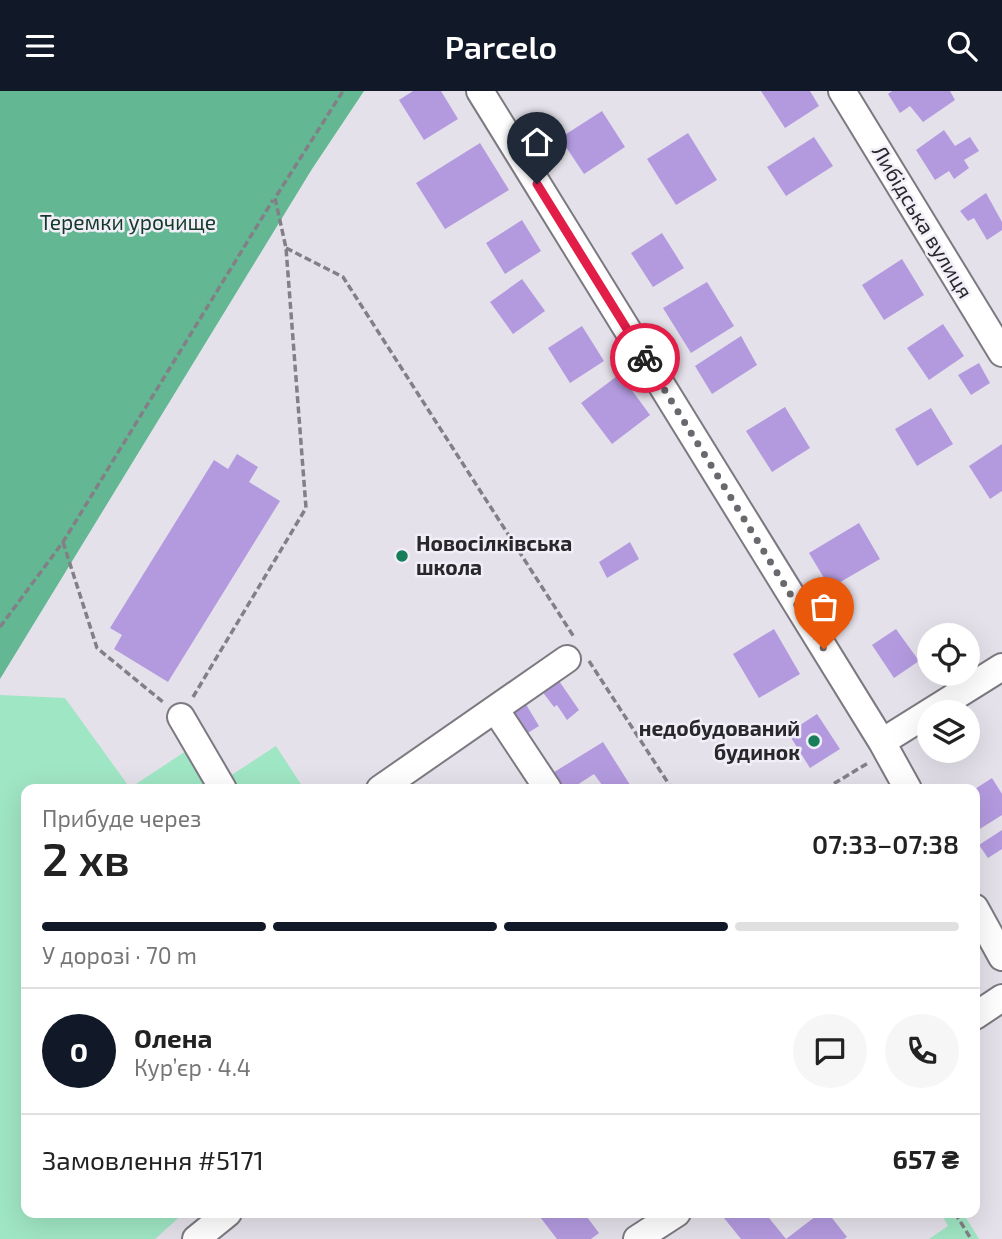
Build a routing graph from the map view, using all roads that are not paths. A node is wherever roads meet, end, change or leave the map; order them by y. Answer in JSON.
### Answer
{"nodes":[{"id":1,"x":480,"y":91,"type":"edge"},
{"id":2,"x":842,"y":91,"type":"edge"},
{"id":3,"x":1002,"y":353,"type":"edge"},
{"id":4,"x":577,"y":653,"type":"road end"},
{"id":5,"x":1002,"y":667,"type":"edge"},
{"id":6,"x":495,"y":709,"type":"junction"},
{"id":7,"x":181,"y":717,"type":"road end"},
{"id":8,"x":882,"y":742,"type":"junction"},
{"id":9,"x":220,"y":784,"type":"edge"},
{"id":10,"x":387,"y":784,"type":"edge"},
{"id":11,"x":545,"y":784,"type":"edge"},
{"id":12,"x":905,"y":784,"type":"edge"},
{"id":13,"x":980,"y":917,"type":"edge"},
{"id":14,"x":1002,"y":957,"type":"edge"},
{"id":15,"x":1002,"y":998,"type":"edge"},
{"id":16,"x":980,"y":1013,"type":"edge"},
{"id":17,"x":222,"y":1218,"type":"edge"},
{"id":18,"x":669,"y":1218,"type":"edge"},
{"id":19,"x":196,"y":1239,"type":"edge"},
{"id":20,"x":637,"y":1239,"type":"edge"}],
"edges":[{"from":1,"to":8,"type":"street"},
{"from":2,"to":3,"type":"street","name":"Либідська вулиця"},
{"from":4,"to":6,"type":"street"},
{"from":5,"to":8,"type":"street"},
{"from":6,"to":10,"type":"street"},
{"from":6,"to":11,"type":"street"},
{"from":7,"to":9,"type":"street"},
{"from":8,"to":12,"type":"street"},
{"from":13,"to":14,"type":"street"},
{"from":15,"to":16,"type":"street"},
{"from":17,"to":19,"type":"street"},
{"from":18,"to":20,"type":"street"}]}
